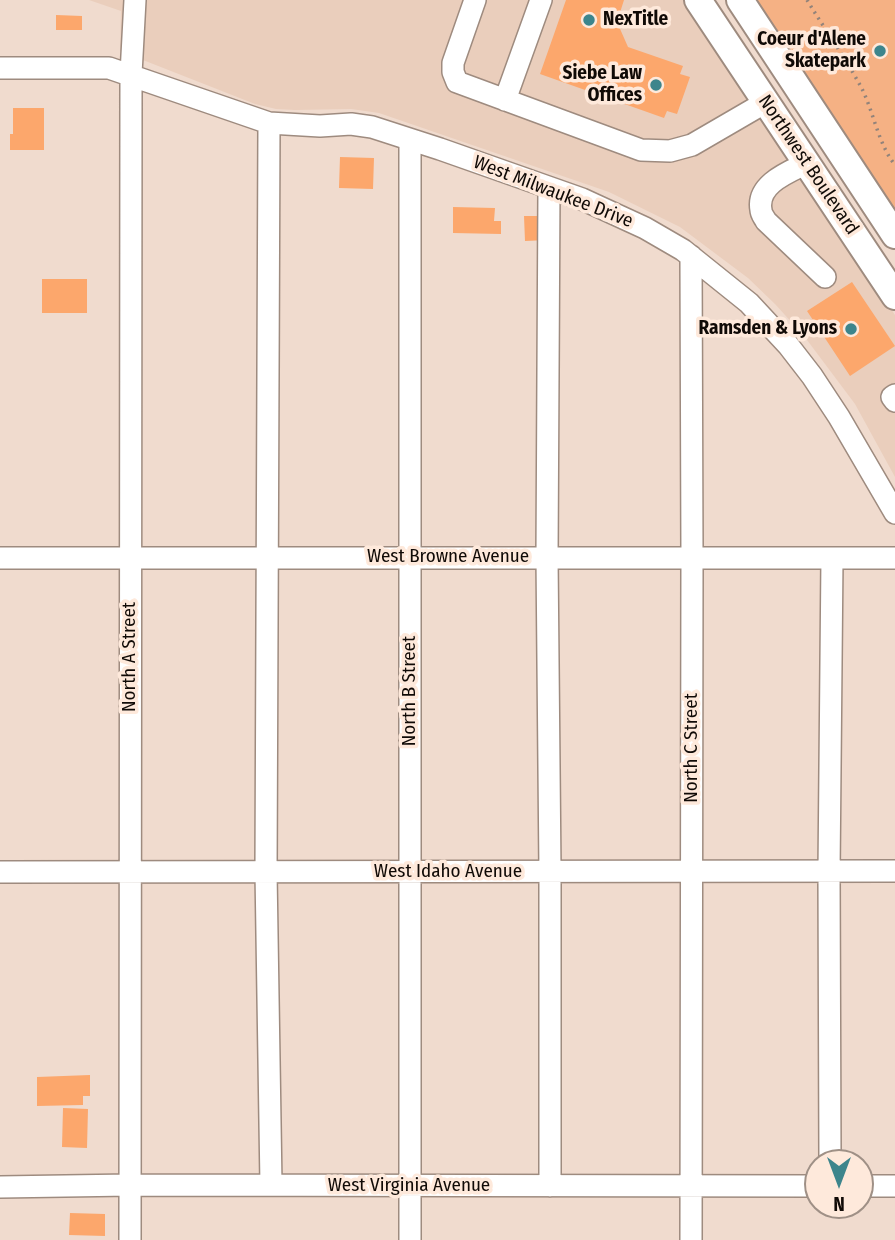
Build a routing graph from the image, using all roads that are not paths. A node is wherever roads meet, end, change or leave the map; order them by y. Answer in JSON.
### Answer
{"nodes":[{"id":1,"x":135,"y":0,"type":"edge"},
{"id":2,"x":475,"y":0,"type":"edge"},
{"id":3,"x":541,"y":0,"type":"edge"},
{"id":4,"x":698,"y":0,"type":"edge"},
{"id":5,"x":740,"y":0,"type":"edge"},
{"id":6,"x":0,"y":68,"type":"edge"},
{"id":7,"x":131,"y":74,"type":"junction"},
{"id":8,"x":505,"y":100,"type":"junction"},
{"id":9,"x":766,"y":102,"type":"junction"},
{"id":10,"x":269,"y":123,"type":"junction"},
{"id":11,"x":410,"y":141,"type":"junction"},
{"id":12,"x":807,"y":163,"type":"junction"},
{"id":13,"x":549,"y":187,"type":"junction"},
{"id":14,"x":895,"y":235,"type":"edge"},
{"id":15,"x":691,"y":256,"type":"junction"},
{"id":16,"x":825,"y":277,"type":"dead end"},
{"id":17,"x":895,"y":296,"type":"edge"},
{"id":18,"x":895,"y":395,"type":"edge"},
{"id":19,"x":895,"y":401,"type":"edge"},
{"id":20,"x":895,"y":513,"type":"edge"},
{"id":21,"x":130,"y":557,"type":"junction"},
{"id":22,"x":268,"y":557,"type":"junction"},
{"id":23,"x":410,"y":557,"type":"junction"},
{"id":24,"x":547,"y":557,"type":"junction"},
{"id":25,"x":692,"y":557,"type":"junction"},
{"id":26,"x":0,"y":558,"type":"edge"},
{"id":27,"x":832,"y":558,"type":"junction"},
{"id":28,"x":895,"y":558,"type":"edge"},
{"id":29,"x":895,"y":871,"type":"edge"},
{"id":30,"x":0,"y":872,"type":"edge"},
{"id":31,"x":550,"y":872,"type":"junction"},
{"id":32,"x":691,"y":872,"type":"junction"},
{"id":33,"x":829,"y":872,"type":"junction"},
{"id":34,"x":130,"y":873,"type":"junction"},
{"id":35,"x":266,"y":873,"type":"junction"},
{"id":36,"x":410,"y":873,"type":"junction"},
{"id":37,"x":830,"y":1149,"type":"edge"},
{"id":38,"x":130,"y":1185,"type":"junction"},
{"id":39,"x":271,"y":1185,"type":"junction"},
{"id":40,"x":410,"y":1186,"type":"junction"},
{"id":41,"x":550,"y":1186,"type":"junction"},
{"id":42,"x":690,"y":1186,"type":"junction"},
{"id":43,"x":804,"y":1186,"type":"edge"},
{"id":44,"x":874,"y":1186,"type":"edge"},
{"id":45,"x":895,"y":1186,"type":"edge"},
{"id":46,"x":0,"y":1187,"type":"edge"},
{"id":47,"x":130,"y":1240,"type":"edge"},
{"id":48,"x":410,"y":1240,"type":"edge"},
{"id":49,"x":691,"y":1240,"type":"edge"}],
"edges":[{"from":1,"to":7,"type":"street","name":"North A Street"},
{"from":2,"to":8,"type":"street"},
{"from":3,"to":8,"type":"street"},
{"from":4,"to":9,"type":"main road","name":"Northwest Boulevard"},
{"from":5,"to":14,"type":"main road","name":"Northwest Boulevard"},
{"from":6,"to":7,"type":"street","name":"West Milwaukee Drive"},
{"from":7,"to":10,"type":"street","name":"West Milwaukee Drive"},
{"from":7,"to":21,"type":"street","name":"North A Street"},
{"from":8,"to":9,"type":"street"},
{"from":9,"to":12,"type":"main road","name":"Northwest Boulevard"},
{"from":10,"to":11,"type":"street","name":"West Milwaukee Drive"},
{"from":10,"to":22,"type":"street"},
{"from":11,"to":13,"type":"street","name":"West Milwaukee Drive"},
{"from":11,"to":23,"type":"street","name":"North B Street"},
{"from":12,"to":16,"type":"street"},
{"from":12,"to":17,"type":"main road","name":"Northwest Boulevard"},
{"from":13,"to":15,"type":"street","name":"West Milwaukee Drive"},
{"from":13,"to":24,"type":"street"},
{"from":15,"to":20,"type":"street","name":"West Milwaukee Drive"},
{"from":15,"to":25,"type":"street","name":"North C Street"},
{"from":18,"to":19,"type":"street"},
{"from":21,"to":22,"type":"street","name":"West Browne Avenue"},
{"from":21,"to":26,"type":"street","name":"West Browne Avenue"},
{"from":21,"to":34,"type":"street","name":"North A Street"},
{"from":22,"to":23,"type":"street","name":"West Browne Avenue"},
{"from":22,"to":35,"type":"street"},
{"from":23,"to":24,"type":"street","name":"West Browne Avenue"},
{"from":23,"to":36,"type":"street","name":"North B Street"},
{"from":24,"to":25,"type":"street","name":"West Browne Avenue"},
{"from":24,"to":31,"type":"street"},
{"from":25,"to":27,"type":"street","name":"West Browne Avenue"},
{"from":25,"to":32,"type":"street","name":"North C Street"},
{"from":27,"to":28,"type":"street","name":"West Browne Avenue"},
{"from":27,"to":33,"type":"street"},
{"from":29,"to":33,"type":"street","name":"West Idaho Avenue"},
{"from":30,"to":34,"type":"street","name":"West Idaho Avenue"},
{"from":31,"to":32,"type":"street","name":"West Idaho Avenue"},
{"from":31,"to":36,"type":"street","name":"West Idaho Avenue"},
{"from":31,"to":41,"type":"street"},
{"from":32,"to":33,"type":"street","name":"West Idaho Avenue"},
{"from":32,"to":42,"type":"street","name":"North C Street"},
{"from":33,"to":37,"type":"street"},
{"from":34,"to":35,"type":"street","name":"West Idaho Avenue"},
{"from":34,"to":38,"type":"street","name":"North A Street"},
{"from":35,"to":36,"type":"street","name":"West Idaho Avenue"},
{"from":35,"to":39,"type":"street"},
{"from":36,"to":40,"type":"street","name":"North B Street"},
{"from":38,"to":39,"type":"street","name":"West Virginia Avenue"},
{"from":38,"to":46,"type":"street","name":"West Virginia Avenue"},
{"from":38,"to":47,"type":"street","name":"North A Street"},
{"from":39,"to":40,"type":"street","name":"West Virginia Avenue"},
{"from":40,"to":41,"type":"street","name":"West Virginia Avenue"},
{"from":40,"to":48,"type":"street","name":"North B Street"},
{"from":41,"to":42,"type":"street","name":"West Virginia Avenue"},
{"from":42,"to":43,"type":"street","name":"West Virginia Avenue"},
{"from":42,"to":49,"type":"street","name":"North C Street"},
{"from":44,"to":45,"type":"street"}]}
